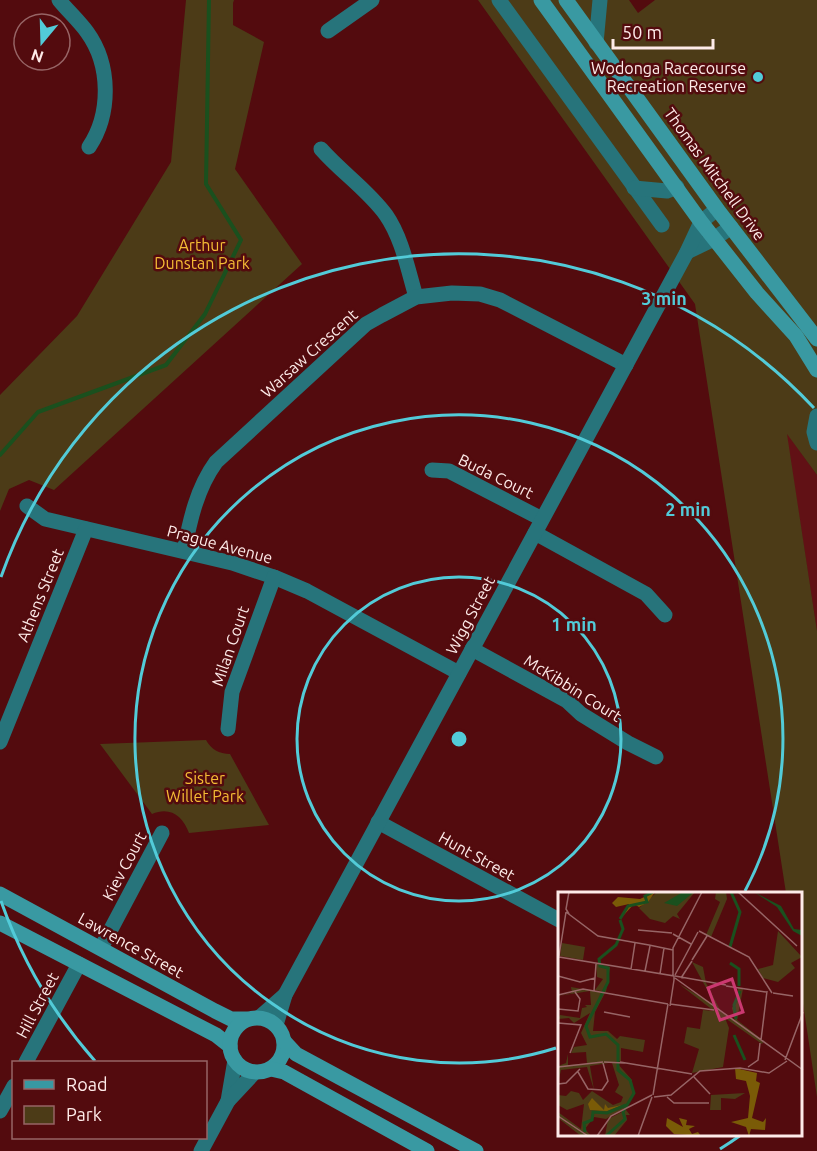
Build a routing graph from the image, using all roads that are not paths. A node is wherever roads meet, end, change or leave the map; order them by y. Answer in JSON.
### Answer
{"nodes":[{"id":1,"x":59,"y":0,"type":"edge"},
{"id":2,"x":372,"y":0,"type":"edge"},
{"id":3,"x":499,"y":0,"type":"edge"},
{"id":4,"x":541,"y":0,"type":"edge"},
{"id":5,"x":566,"y":0,"type":"edge"},
{"id":6,"x":600,"y":0,"type":"edge"},
{"id":7,"x":328,"y":32,"type":"dead end"},
{"id":8,"x":596,"y":43,"type":"junction"},
{"id":9,"x":89,"y":147,"type":"dead end"},
{"id":10,"x":321,"y":149,"type":"dead end"},
{"id":11,"x":688,"y":168,"type":"junction"},
{"id":12,"x":677,"y":187,"type":"junction"},
{"id":13,"x":634,"y":188,"type":"junction"},
{"id":14,"x":717,"y":208,"type":"junction"},
{"id":15,"x":701,"y":222,"type":"junction"},
{"id":16,"x":662,"y":225,"type":"dead end"},
{"id":17,"x":731,"y":227,"type":"junction"},
{"id":18,"x":714,"y":239,"type":"junction"},
{"id":19,"x":687,"y":252,"type":"junction"},
{"id":20,"x":416,"y":297,"type":"junction"},
{"id":21,"x":817,"y":339,"type":"edge"},
{"id":22,"x":626,"y":365,"type":"junction"},
{"id":23,"x":817,"y":370,"type":"edge"},
{"id":24,"x":817,"y":416,"type":"edge"},
{"id":25,"x":817,"y":443,"type":"edge"},
{"id":26,"x":432,"y":470,"type":"dead end"},
{"id":27,"x":27,"y":506,"type":"dead end"},
{"id":28,"x":542,"y":519,"type":"junction"},
{"id":29,"x":86,"y":529,"type":"junction"},
{"id":30,"x":535,"y":534,"type":"junction"},
{"id":31,"x":184,"y":551,"type":"junction"},
{"id":32,"x":274,"y":577,"type":"junction"},
{"id":33,"x":665,"y":615,"type":"dead end"},
{"id":34,"x":472,"y":649,"type":"junction"},
{"id":35,"x":459,"y":673,"type":"junction"},
{"id":36,"x":228,"y":729,"type":"dead end"},
{"id":37,"x":0,"y":742,"type":"edge"},
{"id":38,"x":656,"y":757,"type":"dead end"},
{"id":39,"x":378,"y":822,"type":"junction"},
{"id":40,"x":162,"y":833,"type":"dead end"},
{"id":41,"x":0,"y":894,"type":"edge"},
{"id":42,"x":558,"y":919,"type":"edge"},
{"id":43,"x":0,"y":923,"type":"edge"},
{"id":44,"x":101,"y":948,"type":"junction"},
{"id":45,"x":79,"y":964,"type":"junction"},
{"id":46,"x":285,"y":995,"type":"junction"},
{"id":47,"x":253,"y":1018,"type":"junction"},
{"id":48,"x":276,"y":1025,"type":"junction"},
{"id":49,"x":284,"y":1041,"type":"junction"},
{"id":50,"x":232,"y":1053,"type":"junction"},
{"id":51,"x":27,"y":1061,"type":"edge"},
{"id":52,"x":271,"y":1069,"type":"junction"},
{"id":53,"x":255,"y":1072,"type":"junction"},
{"id":54,"x":12,"y":1090,"type":"edge"},
{"id":55,"x":228,"y":1101,"type":"junction"},
{"id":56,"x":0,"y":1112,"type":"edge"},
{"id":57,"x":201,"y":1151,"type":"edge"},
{"id":58,"x":427,"y":1151,"type":"edge"},
{"id":59,"x":476,"y":1151,"type":"edge"}],
"edges":[{"from":1,"to":9,"type":"street"},
{"from":2,"to":7,"type":"street"},
{"from":3,"to":13,"type":"street"},
{"from":4,"to":12,"type":"street"},
{"from":5,"to":8,"type":"street","name":"Thomas Mitchell Drive"},
{"from":6,"to":8,"type":"street"},
{"from":8,"to":11,"type":"street","name":"Thomas Mitchell Drive"},
{"from":10,"to":20,"type":"street"},
{"from":11,"to":12,"type":"street"},
{"from":11,"to":14,"type":"street","name":"Thomas Mitchell Drive"},
{"from":12,"to":13,"type":"street"},
{"from":12,"to":15,"type":"street"},
{"from":13,"to":16,"type":"street"},
{"from":14,"to":15,"type":"street","name":"Wigg Street"},
{"from":14,"to":17,"type":"street","name":"Thomas Mitchell Drive"},
{"from":15,"to":18,"type":"street"},
{"from":15,"to":19,"type":"street","name":"Wigg Street"},
{"from":17,"to":18,"type":"street"},
{"from":17,"to":21,"type":"street","name":"Thomas Mitchell Drive"},
{"from":18,"to":19,"type":"street"},
{"from":18,"to":23,"type":"street"},
{"from":19,"to":22,"type":"street","name":"Wigg Street"},
{"from":20,"to":22,"type":"street","name":"Warsaw Crescent"},
{"from":20,"to":31,"type":"street","name":"Warsaw Crescent"},
{"from":22,"to":28,"type":"street","name":"Wigg Street"},
{"from":24,"to":25,"type":"street"},
{"from":26,"to":28,"type":"street","name":"Buda Court"},
{"from":27,"to":29,"type":"street","name":"Prague Avenue"},
{"from":28,"to":30,"type":"street","name":"Wigg Street"},
{"from":29,"to":31,"type":"street","name":"Prague Avenue"},
{"from":29,"to":37,"type":"street","name":"Athens Street"},
{"from":30,"to":33,"type":"street"},
{"from":30,"to":34,"type":"street","name":"Wigg Street"},
{"from":31,"to":32,"type":"street","name":"Prague Avenue"},
{"from":32,"to":35,"type":"street","name":"Prague Avenue"},
{"from":32,"to":36,"type":"street","name":"Milan Court"},
{"from":34,"to":35,"type":"street","name":"Wigg Street"},
{"from":34,"to":38,"type":"street","name":"McKibbin Court"},
{"from":35,"to":39,"type":"street","name":"Wigg Street"},
{"from":39,"to":42,"type":"street","name":"Hunt Street"},
{"from":39,"to":46,"type":"street","name":"Wigg Street"},
{"from":40,"to":44,"type":"street","name":"Kiev Court"},
{"from":41,"to":44,"type":"street","name":"Lawrence Street"},
{"from":43,"to":45,"type":"street"},
{"from":44,"to":47,"type":"street","name":"Lawrence Street"},
{"from":45,"to":50,"type":"street"},
{"from":45,"to":51,"type":"street","name":"Hill Street"},
{"from":46,"to":47,"type":"street","name":"Wigg Street"},
{"from":46,"to":48,"type":"street","name":"Wigg Street"},
{"from":47,"to":48,"type":"street"},
{"from":47,"to":50,"type":"street"},
{"from":48,"to":49,"type":"street"},
{"from":49,"to":52,"type":"street"},
{"from":49,"to":59,"type":"street"},
{"from":50,"to":53,"type":"street"},
{"from":50,"to":55,"type":"street"},
{"from":52,"to":53,"type":"street"},
{"from":52,"to":58,"type":"street"},
{"from":53,"to":55,"type":"street"},
{"from":54,"to":56,"type":"street"},
{"from":55,"to":57,"type":"street"}]}
